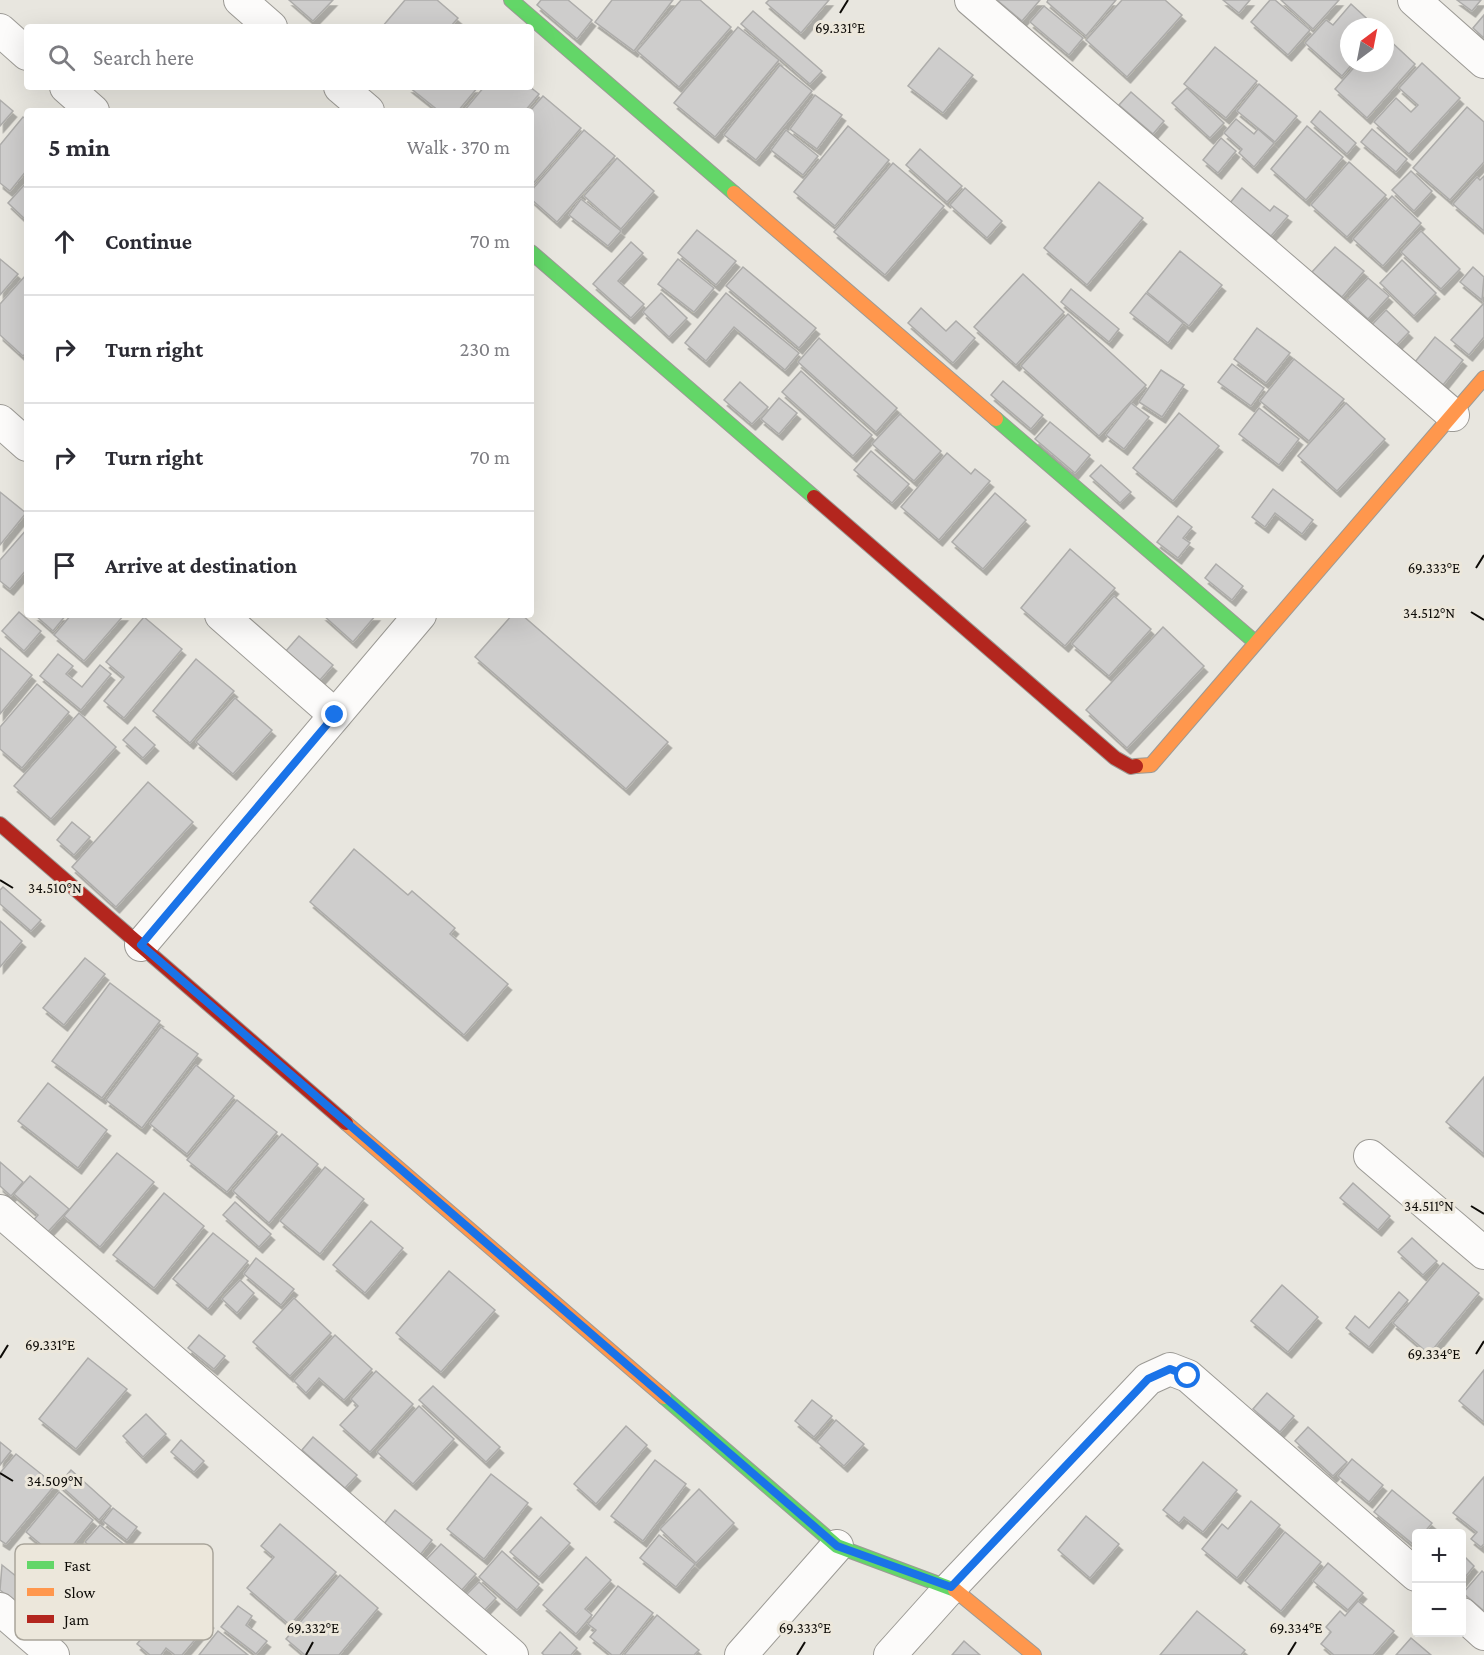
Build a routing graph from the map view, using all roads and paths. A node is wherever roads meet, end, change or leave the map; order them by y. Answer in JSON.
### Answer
{"nodes":[{"id":1,"x":240,"y":0,"type":"edge"},
{"id":2,"x":512,"y":0,"type":"edge"},
{"id":3,"x":971,"y":0,"type":"edge"},
{"id":4,"x":1414,"y":0,"type":"edge"},
{"id":5,"x":268,"y":24,"type":"edge"},
{"id":6,"x":0,"y":30,"type":"edge"},
{"id":7,"x":24,"y":51,"type":"edge"},
{"id":8,"x":1484,"y":62,"type":"edge"},
{"id":9,"x":69,"y":90,"type":"edge"},
{"id":10,"x":344,"y":90,"type":"edge"},
{"id":11,"x":90,"y":108,"type":"edge"},
{"id":12,"x":364,"y":108,"type":"edge"},
{"id":13,"x":534,"y":255,"type":"edge"},
{"id":14,"x":1484,"y":378,"type":"edge"},
{"id":15,"x":1453,"y":415,"type":"junction"},
{"id":16,"x":0,"y":421,"type":"edge"},
{"id":17,"x":24,"y":442,"type":"edge"},
{"id":18,"x":224,"y":618,"type":"edge"},
{"id":19,"x":417,"y":618,"type":"edge"},
{"id":20,"x":1255,"y":642,"type":"junction"},
{"id":21,"x":335,"y":715,"type":"junction"},
{"id":22,"x":0,"y":824,"type":"edge"},
{"id":23,"x":141,"y":945,"type":"junction"},
{"id":24,"x":1370,"y":1156,"type":"dead end"},
{"id":25,"x":0,"y":1211,"type":"edge"},
{"id":26,"x":1484,"y":1253,"type":"edge"},
{"id":27,"x":837,"y":1546,"type":"junction"},
{"id":28,"x":1412,"y":1572,"type":"edge"},
{"id":29,"x":951,"y":1587,"type":"junction"},
{"id":30,"x":0,"y":1609,"type":"edge"},
{"id":31,"x":1466,"y":1618,"type":"edge"},
{"id":32,"x":15,"y":1622,"type":"edge"},
{"id":33,"x":1484,"y":1634,"type":"edge"},
{"id":34,"x":36,"y":1640,"type":"edge"},
{"id":35,"x":53,"y":1655,"type":"edge"},
{"id":36,"x":512,"y":1655,"type":"edge"},
{"id":37,"x":741,"y":1655,"type":"edge"},
{"id":38,"x":890,"y":1655,"type":"edge"},
{"id":39,"x":1034,"y":1655,"type":"edge"}],
"edges":[{"from":1,"to":5,"type":"street"},
{"from":2,"to":20,"type":"street"},
{"from":3,"to":15,"type":"street"},
{"from":4,"to":8,"type":"street"},
{"from":6,"to":7,"type":"street"},
{"from":9,"to":11,"type":"street"},
{"from":10,"to":12,"type":"street"},
{"from":13,"to":20,"type":"street"},
{"from":14,"to":15,"type":"street"},
{"from":15,"to":20,"type":"street"},
{"from":16,"to":17,"type":"street"},
{"from":18,"to":21,"type":"street"},
{"from":19,"to":21,"type":"street"},
{"from":21,"to":23,"type":"street"},
{"from":22,"to":23,"type":"street"},
{"from":23,"to":27,"type":"street"},
{"from":24,"to":26,"type":"street"},
{"from":25,"to":36,"type":"street"},
{"from":27,"to":29,"type":"street"},
{"from":27,"to":37,"type":"street"},
{"from":28,"to":29,"type":"street"},
{"from":29,"to":38,"type":"street"},
{"from":29,"to":39,"type":"street"},
{"from":30,"to":32,"type":"street"},
{"from":31,"to":33,"type":"street"},
{"from":34,"to":35,"type":"street"}]}
